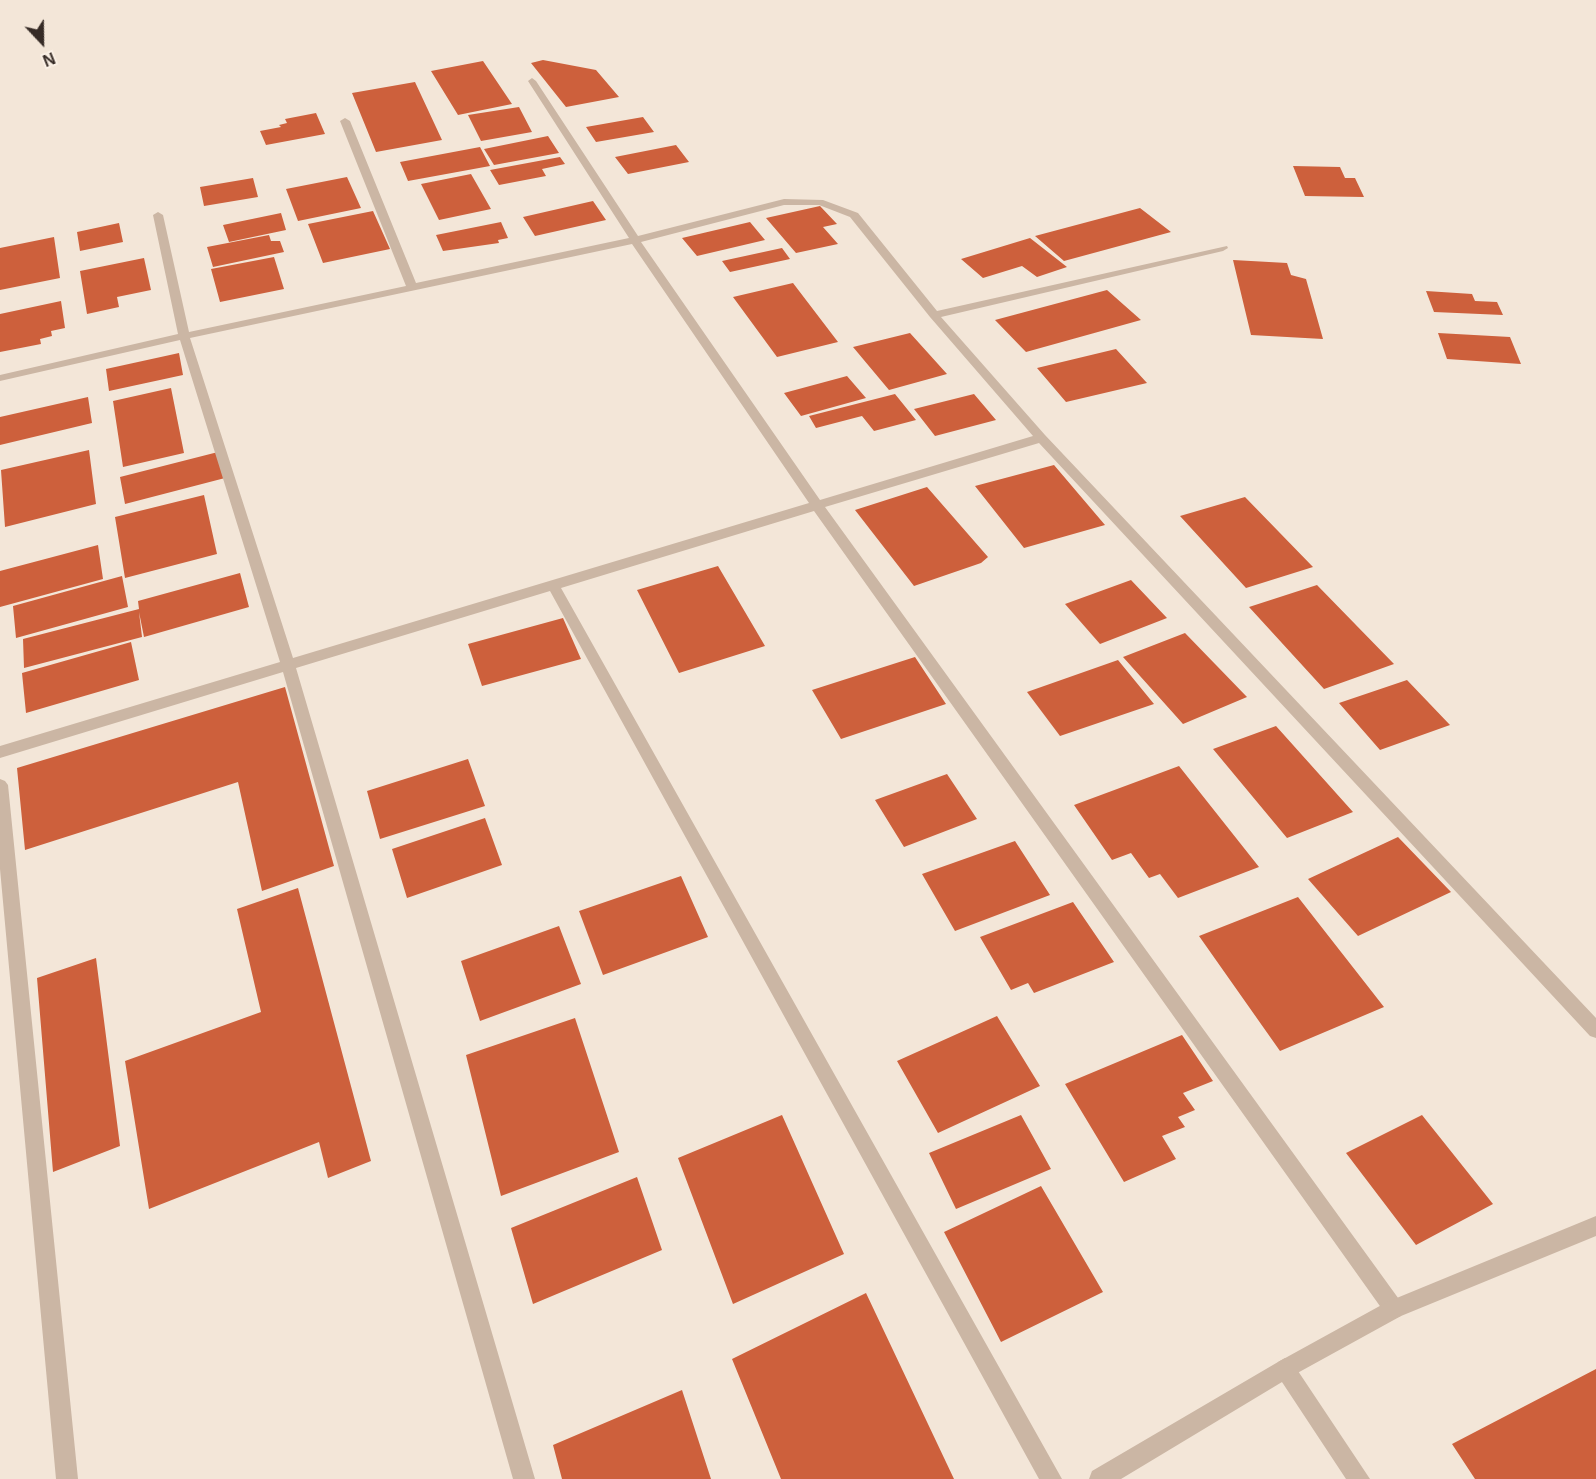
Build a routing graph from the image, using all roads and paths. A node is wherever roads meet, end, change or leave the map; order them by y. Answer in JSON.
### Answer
{"nodes":[{"id":1,"x":532,"y":81,"type":"dead end"},
{"id":2,"x":345,"y":122,"type":"dead end"},
{"id":3,"x":158,"y":215,"type":"dead end"},
{"id":4,"x":635,"y":240,"type":"junction"},
{"id":5,"x":1223,"y":248,"type":"dead end"},
{"id":6,"x":412,"y":287,"type":"junction"},
{"id":7,"x":934,"y":315,"type":"junction"},
{"id":8,"x":184,"y":336,"type":"junction"},
{"id":9,"x":0,"y":378,"type":"edge"},
{"id":10,"x":1041,"y":438,"type":"junction"},
{"id":11,"x":817,"y":505,"type":"junction"},
{"id":12,"x":553,"y":585,"type":"junction"},
{"id":13,"x":288,"y":665,"type":"junction"},
{"id":14,"x":0,"y":752,"type":"edge"},
{"id":15,"x":0,"y":785,"type":"edge"},
{"id":16,"x":1596,"y":1030,"type":"edge"},
{"id":17,"x":1596,"y":1226,"type":"edge"},
{"id":18,"x":1394,"y":1309,"type":"junction"},
{"id":19,"x":1285,"y":1369,"type":"junction"},
{"id":20,"x":67,"y":1479,"type":"edge"},
{"id":21,"x":524,"y":1479,"type":"edge"},
{"id":22,"x":1051,"y":1479,"type":"edge"},
{"id":23,"x":1100,"y":1479,"type":"edge"},
{"id":24,"x":1359,"y":1479,"type":"edge"}],
"edges":[{"from":1,"to":4,"type":"street"},
{"from":2,"to":6,"type":"street"},
{"from":3,"to":8,"type":"street"},
{"from":4,"to":6,"type":"street"},
{"from":4,"to":7,"type":"street"},
{"from":4,"to":11,"type":"street"},
{"from":5,"to":7,"type":"street"},
{"from":6,"to":8,"type":"street"},
{"from":7,"to":10,"type":"street"},
{"from":8,"to":9,"type":"street"},
{"from":8,"to":13,"type":"street"},
{"from":10,"to":11,"type":"street"},
{"from":10,"to":16,"type":"street"},
{"from":11,"to":12,"type":"street"},
{"from":11,"to":18,"type":"street"},
{"from":12,"to":13,"type":"street"},
{"from":12,"to":22,"type":"street"},
{"from":13,"to":14,"type":"street"},
{"from":13,"to":21,"type":"street"},
{"from":15,"to":20,"type":"street"},
{"from":17,"to":18,"type":"street"},
{"from":18,"to":19,"type":"street"},
{"from":19,"to":23,"type":"street"},
{"from":19,"to":24,"type":"street"}]}
